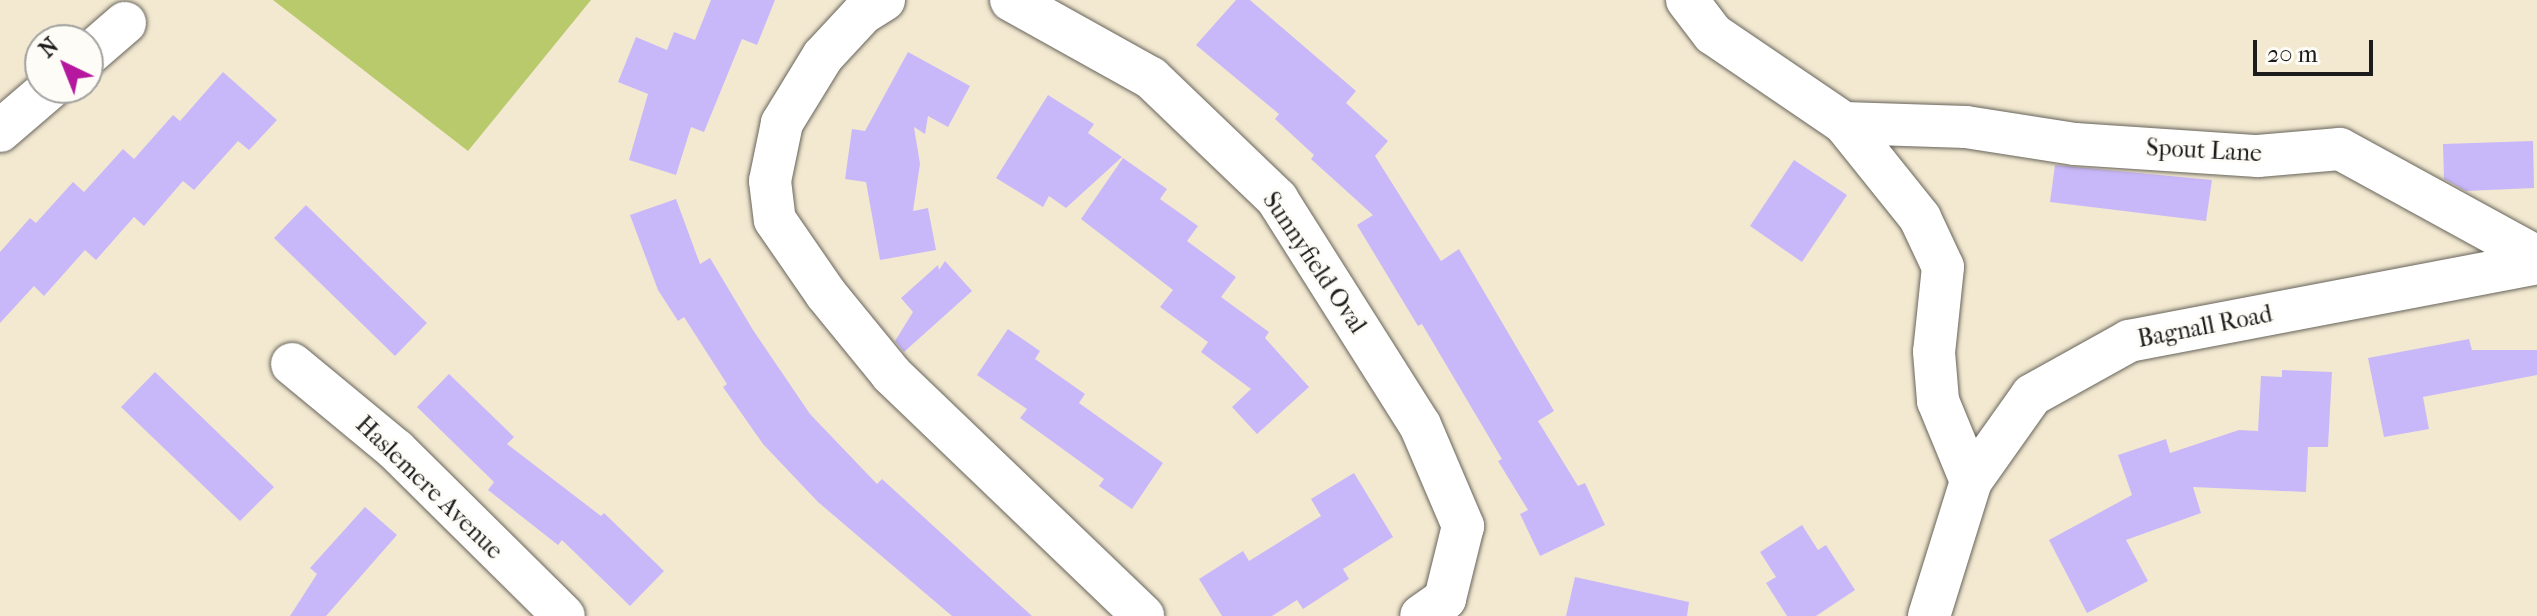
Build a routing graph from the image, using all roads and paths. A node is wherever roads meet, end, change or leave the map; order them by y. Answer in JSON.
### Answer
{"nodes":[{"id":1,"x":884,"y":0,"type":"edge"},
{"id":2,"x":1011,"y":0,"type":"edge"},
{"id":3,"x":1687,"y":0,"type":"edge"},
{"id":4,"x":125,"y":23,"type":"dead end"},
{"id":5,"x":104,"y":41,"type":"edge"},
{"id":6,"x":31,"y":104,"type":"edge"},
{"id":7,"x":1844,"y":123,"type":"junction"},
{"id":8,"x":0,"y":131,"type":"edge"},
{"id":9,"x":2537,"y":260,"type":"edge"},
{"id":10,"x":292,"y":364,"type":"dead end"},
{"id":11,"x":1971,"y":481,"type":"junction"},
{"id":12,"x":564,"y":616,"type":"edge"},
{"id":13,"x":1143,"y":616,"type":"edge"},
{"id":14,"x":1421,"y":616,"type":"edge"},
{"id":15,"x":1929,"y":616,"type":"edge"}],
"edges":[{"from":1,"to":13,"type":"street"},
{"from":2,"to":14,"type":"street","name":"Sunnyfield Oval"},
{"from":3,"to":7,"type":"street"},
{"from":4,"to":5,"type":"street"},
{"from":6,"to":8,"type":"street"},
{"from":7,"to":9,"type":"street","name":"Spout Lane"},
{"from":7,"to":11,"type":"street"},
{"from":9,"to":11,"type":"street","name":"Bagnall Road"},
{"from":10,"to":12,"type":"street","name":"Haslemere Avenue"},
{"from":11,"to":15,"type":"street","name":"Bagnall Road"}]}
